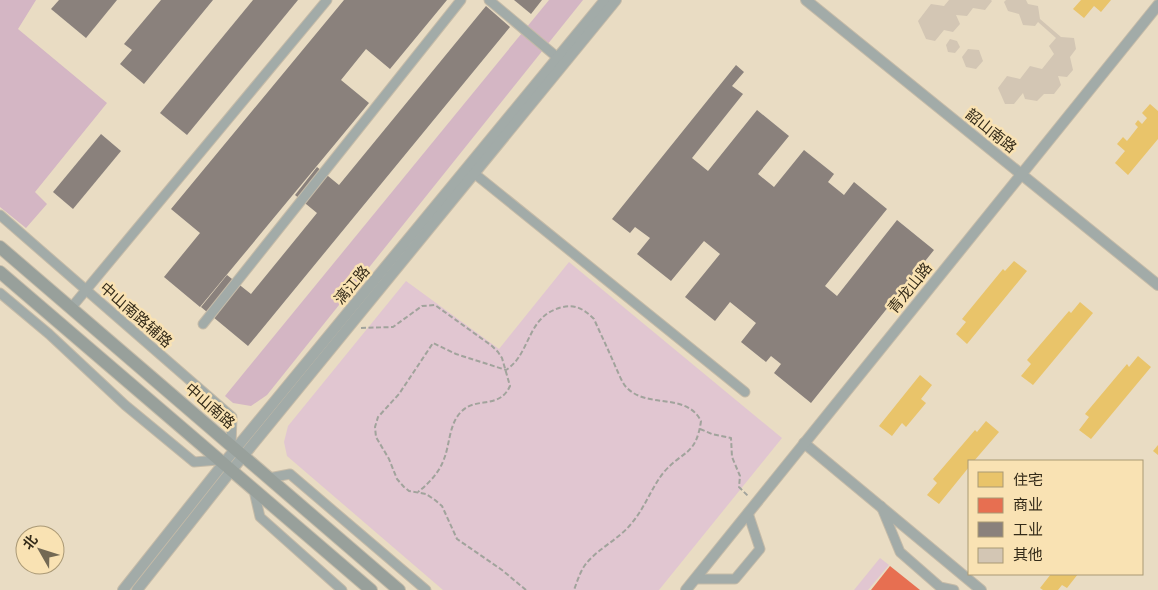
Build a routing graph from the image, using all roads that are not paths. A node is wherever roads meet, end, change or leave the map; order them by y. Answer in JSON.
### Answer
{"nodes":[{"id":1,"x":328,"y":0,"type":"edge"},
{"id":2,"x":461,"y":0,"type":"edge"},
{"id":3,"x":489,"y":0,"type":"edge"},
{"id":4,"x":605,"y":0,"type":"edge"},
{"id":5,"x":616,"y":0,"type":"edge"},
{"id":6,"x":806,"y":0,"type":"edge"},
{"id":7,"x":1158,"y":5,"type":"edge"},
{"id":8,"x":558,"y":58,"type":"junction"},
{"id":9,"x":471,"y":170,"type":"junction"},
{"id":10,"x":1021,"y":174,"type":"junction"},
{"id":11,"x":0,"y":215,"type":"edge"},
{"id":12,"x":0,"y":247,"type":"edge"},
{"id":13,"x":0,"y":272,"type":"edge"},
{"id":14,"x":1158,"y":285,"type":"edge"},
{"id":15,"x":87,"y":289,"type":"junction"},
{"id":16,"x":0,"y":293,"type":"edge"},
{"id":17,"x":71,"y":308,"type":"junction"},
{"id":18,"x":59,"y":322,"type":"junction"},
{"id":19,"x":203,"y":324,"type":"dead end"},
{"id":20,"x":49,"y":334,"type":"junction"},
{"id":21,"x":745,"y":392,"type":"dead end"},
{"id":22,"x":804,"y":443,"type":"junction"},
{"id":23,"x":237,"y":450,"type":"junction"},
{"id":24,"x":224,"y":465,"type":"junction"},
{"id":25,"x":269,"y":478,"type":"junction"},
{"id":26,"x":254,"y":491,"type":"junction"},
{"id":27,"x":881,"y":506,"type":"junction"},
{"id":28,"x":748,"y":512,"type":"junction"},
{"id":29,"x":695,"y":578,"type":"junction"},
{"id":30,"x":122,"y":590,"type":"edge"},
{"id":31,"x":137,"y":590,"type":"edge"},
{"id":32,"x":342,"y":590,"type":"edge"},
{"id":33,"x":370,"y":590,"type":"edge"},
{"id":34,"x":399,"y":590,"type":"edge"},
{"id":35,"x":426,"y":590,"type":"edge"},
{"id":36,"x":686,"y":590,"type":"edge"},
{"id":37,"x":954,"y":590,"type":"edge"},
{"id":38,"x":981,"y":590,"type":"edge"}],
"edges":[{"from":1,"to":15,"type":"street"},
{"from":2,"to":19,"type":"street"},
{"from":3,"to":8,"type":"street"},
{"from":4,"to":8,"type":"street","name":"漓江路"},
{"from":5,"to":9,"type":"street","name":"漓江路"},
{"from":6,"to":10,"type":"street","name":"韶山南路"},
{"from":7,"to":10,"type":"street","name":"青龙山路"},
{"from":8,"to":9,"type":"street","name":"漓江路"},
{"from":9,"to":21,"type":"street"},
{"from":9,"to":23,"type":"street","name":"漓江路"},
{"from":9,"to":23,"type":"street","name":"漓江路"},
{"from":10,"to":14,"type":"street","name":"韶山南路"},
{"from":10,"to":22,"type":"street","name":"青龙山路"},
{"from":11,"to":15,"type":"street","name":"中山南路辅路"},
{"from":12,"to":17,"type":"main road","name":"中山南路"},
{"from":13,"to":18,"type":"main road"},
{"from":15,"to":17,"type":"street"},
{"from":15,"to":23,"type":"street","name":"中山南路辅路"},
{"from":16,"to":20,"type":"street"},
{"from":17,"to":18,"type":"main road"},
{"from":17,"to":23,"type":"main road","name":"中山南路"},
{"from":18,"to":20,"type":"street"},
{"from":18,"to":24,"type":"main road"},
{"from":20,"to":24,"type":"street"},
{"from":22,"to":27,"type":"street"},
{"from":22,"to":28,"type":"street","name":"青龙山路"},
{"from":23,"to":24,"type":"street","name":"漓江路"},
{"from":23,"to":25,"type":"main road","name":"中山南路"},
{"from":24,"to":26,"type":"main road"},
{"from":24,"to":30,"type":"street","name":"漓江路"},
{"from":24,"to":31,"type":"street","name":"漓江路"},
{"from":25,"to":34,"type":"main road","name":"中山南路"},
{"from":25,"to":35,"type":"street"},
{"from":26,"to":32,"type":"street"},
{"from":26,"to":33,"type":"main road"},
{"from":27,"to":37,"type":"street"},
{"from":27,"to":38,"type":"street"},
{"from":28,"to":29,"type":"street","name":"青龙山路"},
{"from":28,"to":29,"type":"street"},
{"from":29,"to":36,"type":"street","name":"青龙山路"}]}
